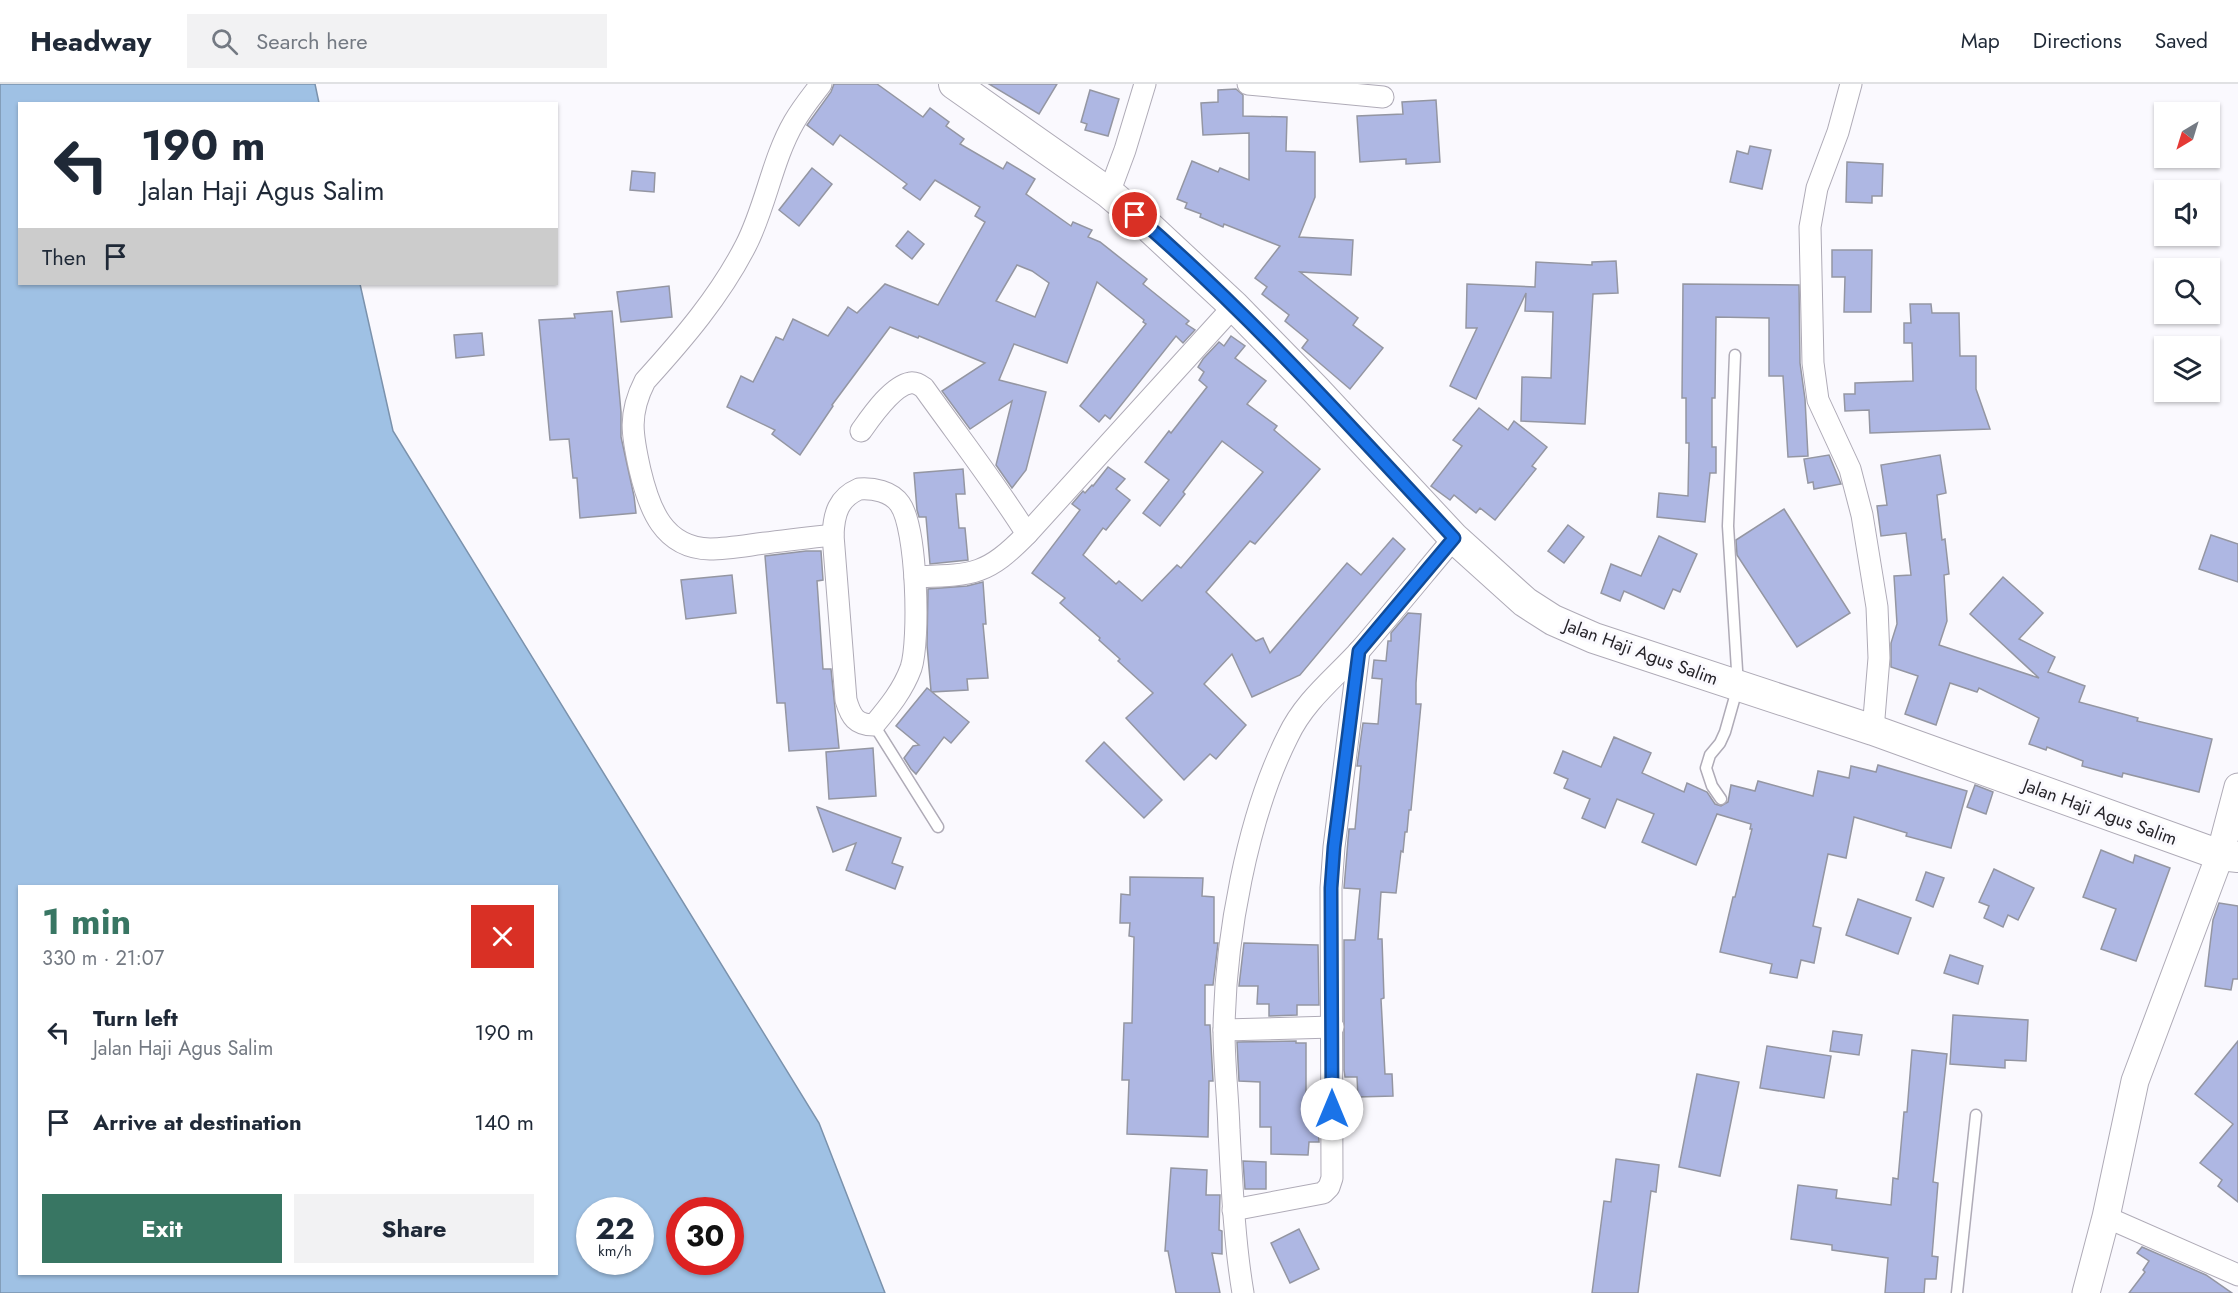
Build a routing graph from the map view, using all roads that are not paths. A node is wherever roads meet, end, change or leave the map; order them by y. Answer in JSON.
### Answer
{"nodes":[{"id":1,"x":821,"y":84,"type":"edge"},
{"id":2,"x":954,"y":84,"type":"edge"},
{"id":3,"x":1145,"y":84,"type":"edge"},
{"id":4,"x":1248,"y":84,"type":"edge"},
{"id":5,"x":1851,"y":84,"type":"edge"},
{"id":6,"x":1383,"y":98,"type":"dead end"},
{"id":7,"x":1109,"y":193,"type":"junction"},
{"id":8,"x":1234,"y":306,"type":"junction"},
{"id":9,"x":1735,"y":355,"type":"dead end"},
{"id":10,"x":861,"y":431,"type":"dead end"},
{"id":11,"x":1027,"y":534,"type":"junction"},
{"id":12,"x":833,"y":535,"type":"junction"},
{"id":13,"x":1454,"y":538,"type":"junction"},
{"id":14,"x":915,"y":577,"type":"junction"},
{"id":15,"x":1359,"y":651,"type":"junction"},
{"id":16,"x":1738,"y":686,"type":"junction"},
{"id":17,"x":874,"y":725,"type":"junction"},
{"id":18,"x":1873,"y":730,"type":"junction"},
{"id":19,"x":2238,"y":787,"type":"edge"},
{"id":20,"x":1721,"y":800,"type":"dead end"},
{"id":21,"x":938,"y":827,"type":"dead end"},
{"id":22,"x":2229,"y":856,"type":"edge"},
{"id":23,"x":1333,"y":1027,"type":"junction"},
{"id":24,"x":1224,"y":1030,"type":"junction"},
{"id":25,"x":1976,"y":1115,"type":"dead end"},
{"id":26,"x":1233,"y":1210,"type":"junction"},
{"id":27,"x":2106,"y":1217,"type":"junction"},
{"id":28,"x":2238,"y":1275,"type":"edge"},
{"id":29,"x":1243,"y":1293,"type":"edge"},
{"id":30,"x":1957,"y":1293,"type":"edge"},
{"id":31,"x":2086,"y":1293,"type":"edge"}],
"edges":[{"from":1,"to":12,"type":"street"},
{"from":2,"to":7,"type":"main road","name":"Jalan Haji Agus Salim"},
{"from":3,"to":7,"type":"street"},
{"from":4,"to":6,"type":"street"},
{"from":5,"to":18,"type":"street"},
{"from":7,"to":8,"type":"main road","name":"Jalan Haji Agus Salim"},
{"from":8,"to":11,"type":"street"},
{"from":8,"to":13,"type":"main road","name":"Jalan Haji Agus Salim"},
{"from":9,"to":16,"type":"lane"},
{"from":10,"to":11,"type":"street"},
{"from":11,"to":14,"type":"street"},
{"from":12,"to":14,"type":"street"},
{"from":12,"to":17,"type":"street"},
{"from":13,"to":15,"type":"street"},
{"from":13,"to":16,"type":"main road","name":"Jalan Haji Agus Salim"},
{"from":14,"to":17,"type":"street"},
{"from":15,"to":23,"type":"street"},
{"from":15,"to":24,"type":"street"},
{"from":16,"to":18,"type":"main road","name":"Jalan Haji Agus Salim"},
{"from":16,"to":20,"type":"lane"},
{"from":17,"to":21,"type":"lane"},
{"from":18,"to":22,"type":"main road","name":"Jalan Haji Agus Salim"},
{"from":19,"to":22,"type":"street"},
{"from":22,"to":27,"type":"street"},
{"from":23,"to":24,"type":"street"},
{"from":23,"to":26,"type":"street"},
{"from":24,"to":26,"type":"street"},
{"from":25,"to":30,"type":"lane"},
{"from":26,"to":29,"type":"street"},
{"from":27,"to":28,"type":"street"},
{"from":27,"to":31,"type":"street"}]}
